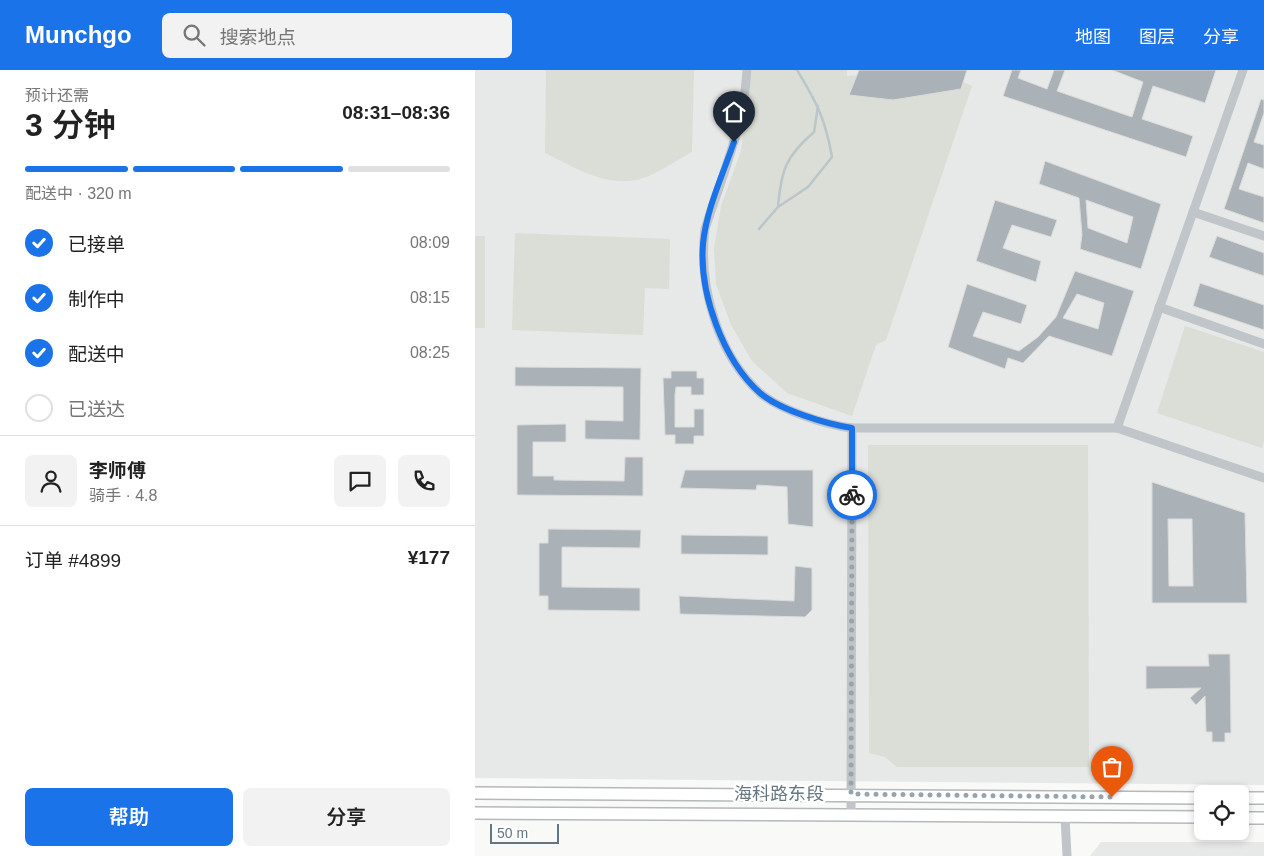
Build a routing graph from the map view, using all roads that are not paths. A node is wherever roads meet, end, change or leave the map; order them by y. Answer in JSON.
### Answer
{"nodes":[{"id":1,"x":747,"y":70,"type":"edge"},
{"id":2,"x":1243,"y":70,"type":"edge"},
{"id":3,"x":1193,"y":212,"type":"junction"},
{"id":4,"x":1264,"y":236,"type":"edge"},
{"id":5,"x":1159,"y":307,"type":"junction"},
{"id":6,"x":1264,"y":344,"type":"edge"},
{"id":7,"x":852,"y":428,"type":"junction"},
{"id":8,"x":1117,"y":428,"type":"junction"},
{"id":9,"x":1264,"y":478,"type":"edge"},
{"id":10,"x":475,"y":792,"type":"edge"},
{"id":11,"x":851,"y":794,"type":"junction"},
{"id":12,"x":1194,"y":798,"type":"edge"},
{"id":13,"x":1249,"y":798,"type":"edge"},
{"id":14,"x":1264,"y":798,"type":"edge"},
{"id":15,"x":475,"y":813,"type":"edge"},
{"id":16,"x":851,"y":816,"type":"junction"},
{"id":17,"x":1065,"y":817,"type":"junction"},
{"id":18,"x":1194,"y":818,"type":"edge"},
{"id":19,"x":1249,"y":818,"type":"edge"},
{"id":20,"x":1264,"y":818,"type":"edge"},
{"id":21,"x":1067,"y":856,"type":"edge"}],
"edges":[{"from":1,"to":7,"type":"street"},
{"from":2,"to":3,"type":"street"},
{"from":3,"to":4,"type":"street"},
{"from":3,"to":5,"type":"street"},
{"from":5,"to":6,"type":"street"},
{"from":5,"to":8,"type":"street"},
{"from":7,"to":8,"type":"street"},
{"from":7,"to":11,"type":"street"},
{"from":8,"to":9,"type":"street"},
{"from":10,"to":11,"type":"main road","name":"海科路东段"},
{"from":11,"to":12,"type":"main road","name":"海科路东段"},
{"from":11,"to":16,"type":"street"},
{"from":13,"to":14,"type":"main road"},
{"from":15,"to":16,"type":"main road","name":"海科路东段"},
{"from":16,"to":17,"type":"main road","name":"海科路东段"},
{"from":17,"to":18,"type":"main road","name":"海科路东段"},
{"from":17,"to":21,"type":"street"},
{"from":19,"to":20,"type":"main road"}]}
